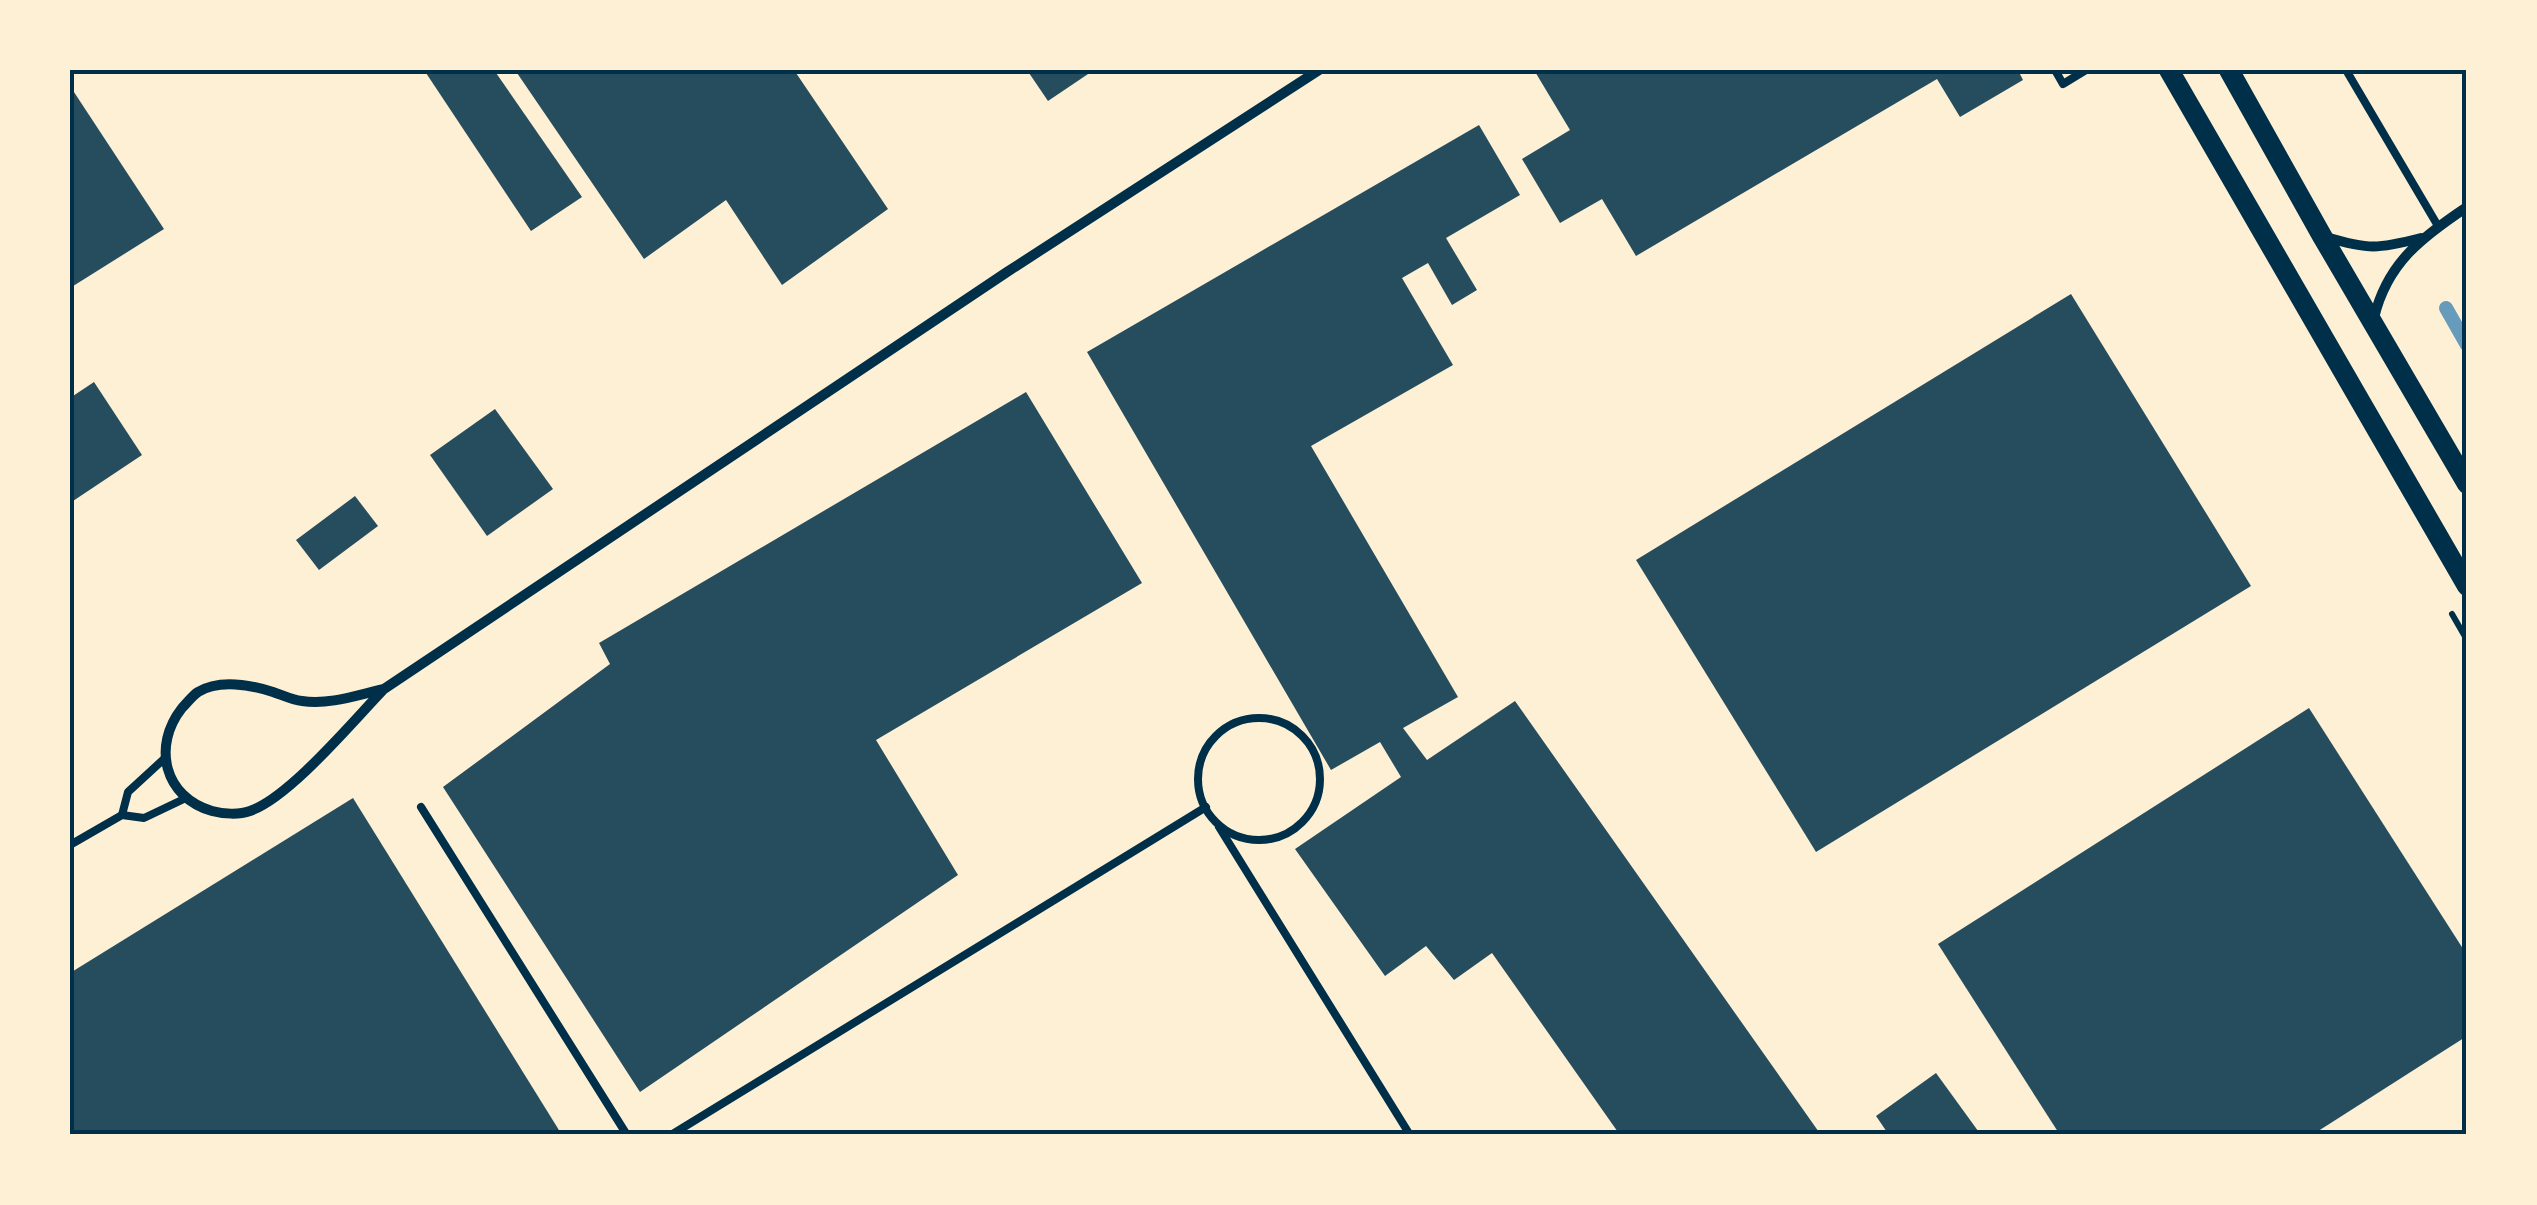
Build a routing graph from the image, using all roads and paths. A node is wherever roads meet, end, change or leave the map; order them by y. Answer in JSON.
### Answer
{"nodes":[{"id":1,"x":1319,"y":70,"type":"edge"},
{"id":2,"x":2055,"y":70,"type":"edge"},
{"id":3,"x":2086,"y":70,"type":"edge"},
{"id":4,"x":2169,"y":70,"type":"edge"},
{"id":5,"x":2229,"y":70,"type":"edge"},
{"id":6,"x":2346,"y":70,"type":"edge"},
{"id":7,"x":2467,"y":207,"type":"edge"},
{"id":8,"x":2438,"y":226,"type":"junction"},
{"id":9,"x":2322,"y":236,"type":"junction"},
{"id":10,"x":2422,"y":238,"type":"junction"},
{"id":11,"x":2373,"y":324,"type":"junction"},
{"id":12,"x":2467,"y":484,"type":"edge"},
{"id":13,"x":2467,"y":586,"type":"edge"},
{"id":14,"x":384,"y":688,"type":"junction"},
{"id":15,"x":165,"y":758,"type":"junction"},
{"id":16,"x":186,"y":798,"type":"junction"},
{"id":17,"x":421,"y":807,"type":"dead end"},
{"id":18,"x":1206,"y":808,"type":"junction"},
{"id":19,"x":122,"y":815,"type":"junction"},
{"id":20,"x":1217,"y":823,"type":"junction"},
{"id":21,"x":70,"y":844,"type":"edge"},
{"id":22,"x":628,"y":1135,"type":"edge"},
{"id":23,"x":671,"y":1135,"type":"edge"},
{"id":24,"x":1410,"y":1135,"type":"edge"}],
"edges":[{"from":1,"to":14,"type":"street"},
{"from":2,"to":3,"type":"lane"},
{"from":4,"to":13,"type":"main road"},
{"from":5,"to":9,"type":"main road"},
{"from":6,"to":8,"type":"lane"},
{"from":7,"to":8,"type":"street"},
{"from":8,"to":10,"type":"street"},
{"from":9,"to":10,"type":"street"},
{"from":9,"to":11,"type":"main road"},
{"from":10,"to":11,"type":"street"},
{"from":11,"to":12,"type":"main road"},
{"from":14,"to":15,"type":"street"},
{"from":14,"to":16,"type":"street"},
{"from":15,"to":16,"type":"street"},
{"from":15,"to":19,"type":"lane"},
{"from":16,"to":19,"type":"lane"},
{"from":17,"to":22,"type":"lane"},
{"from":18,"to":20,"type":"lane"},
{"from":18,"to":20,"type":"lane"},
{"from":18,"to":23,"type":"lane"},
{"from":19,"to":21,"type":"lane"},
{"from":20,"to":24,"type":"lane"}]}
